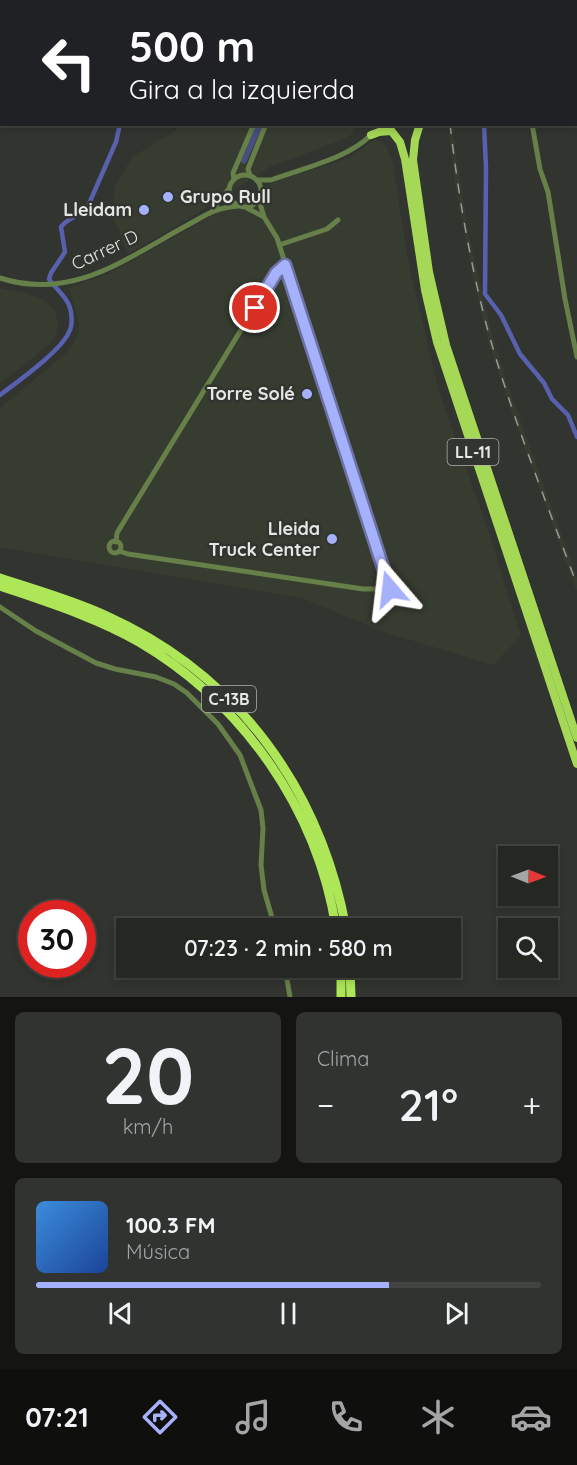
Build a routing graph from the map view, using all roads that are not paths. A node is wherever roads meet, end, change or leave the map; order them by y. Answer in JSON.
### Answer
{"nodes":[{"id":1,"x":253,"y":126,"type":"edge"},
{"id":2,"x":265,"y":126,"type":"edge"},
{"id":3,"x":375,"y":126,"type":"edge"},
{"id":4,"x":532,"y":126,"type":"edge"},
{"id":5,"x":419,"y":127,"type":"edge"},
{"id":6,"x":391,"y":130,"type":"edge"},
{"id":7,"x":371,"y":135,"type":"junction"},
{"id":8,"x":235,"y":168,"type":"junction"},
{"id":9,"x":249,"y":172,"type":"junction"},
{"id":10,"x":234,"y":179,"type":"junction"},
{"id":11,"x":257,"y":180,"type":"junction"},
{"id":12,"x":271,"y":180,"type":"junction"},
{"id":13,"x":228,"y":190,"type":"junction"},
{"id":14,"x":261,"y":192,"type":"junction"},
{"id":15,"x":259,"y":200,"type":"junction"},
{"id":16,"x":238,"y":206,"type":"junction"},
{"id":17,"x":247,"y":208,"type":"junction"},
{"id":18,"x":213,"y":210,"type":"junction"},
{"id":19,"x":264,"y":217,"type":"junction"},
{"id":20,"x":338,"y":220,"type":"dead end"},
{"id":21,"x":279,"y":245,"type":"junction"},
{"id":22,"x":285,"y":265,"type":"junction"},
{"id":23,"x":0,"y":278,"type":"edge"},
{"id":24,"x":577,"y":357,"type":"edge"},
{"id":25,"x":116,"y":542,"type":"junction"},
{"id":26,"x":119,"y":551,"type":"junction"},
{"id":27,"x":0,"y":578,"type":"edge"},
{"id":28,"x":386,"y":581,"type":"junction"},
{"id":29,"x":0,"y":586,"type":"edge"},
{"id":30,"x":379,"y":589,"type":"junction"},
{"id":31,"x":0,"y":607,"type":"edge"},
{"id":32,"x":577,"y":738,"type":"edge"},
{"id":33,"x":577,"y":764,"type":"edge"},
{"id":34,"x":272,"y":918,"type":"edge"},
{"id":35,"x":334,"y":918,"type":"edge"},
{"id":36,"x":344,"y":918,"type":"edge"},
{"id":37,"x":287,"y":978,"type":"edge"},
{"id":38,"x":340,"y":978,"type":"edge"},
{"id":39,"x":350,"y":978,"type":"edge"},
{"id":40,"x":290,"y":997,"type":"edge"},
{"id":41,"x":341,"y":997,"type":"edge"},
{"id":42,"x":351,"y":997,"type":"edge"}],
"edges":[{"from":1,"to":8,"type":"street"},
{"from":2,"to":9,"type":"street"},
{"from":3,"to":7,"type":"highway"},
{"from":4,"to":24,"type":"street"},
{"from":5,"to":6,"type":"highway","number":"LL-11"},
{"from":5,"to":32,"type":"highway","number":"LL-11"},
{"from":6,"to":7,"type":"highway"},
{"from":6,"to":33,"type":"highway","number":"LL-11"},
{"from":7,"to":12,"type":"street"},
{"from":8,"to":9,"type":"street"},
{"from":8,"to":10,"type":"street"},
{"from":9,"to":10,"type":"street"},
{"from":9,"to":11,"type":"street"},
{"from":10,"to":13,"type":"street"},
{"from":11,"to":12,"type":"street"},
{"from":11,"to":14,"type":"street"},
{"from":12,"to":14,"type":"street"},
{"from":13,"to":16,"type":"street"},
{"from":13,"to":18,"type":"street","name":"Carrer D"},
{"from":14,"to":15,"type":"street"},
{"from":15,"to":17,"type":"street"},
{"from":15,"to":19,"type":"street"},
{"from":16,"to":17,"type":"street"},
{"from":16,"to":18,"type":"street","name":"Carrer D"},
{"from":17,"to":19,"type":"street"},
{"from":18,"to":23,"type":"street","name":"Carrer D"},
{"from":19,"to":21,"type":"street"},
{"from":20,"to":21,"type":"street"},
{"from":21,"to":22,"type":"street"},
{"from":22,"to":25,"type":"street"},
{"from":22,"to":28,"type":"street"},
{"from":25,"to":26,"type":"street"},
{"from":25,"to":26,"type":"street"},
{"from":26,"to":30,"type":"street"},
{"from":27,"to":36,"type":"highway","number":"C-13B"},
{"from":28,"to":30,"type":"street"},
{"from":28,"to":30,"type":"street"},
{"from":29,"to":35,"type":"highway","number":"C-13B"},
{"from":31,"to":34,"type":"street"},
{"from":37,"to":40,"type":"street"},
{"from":38,"to":41,"type":"highway"},
{"from":39,"to":42,"type":"highway"}]}
